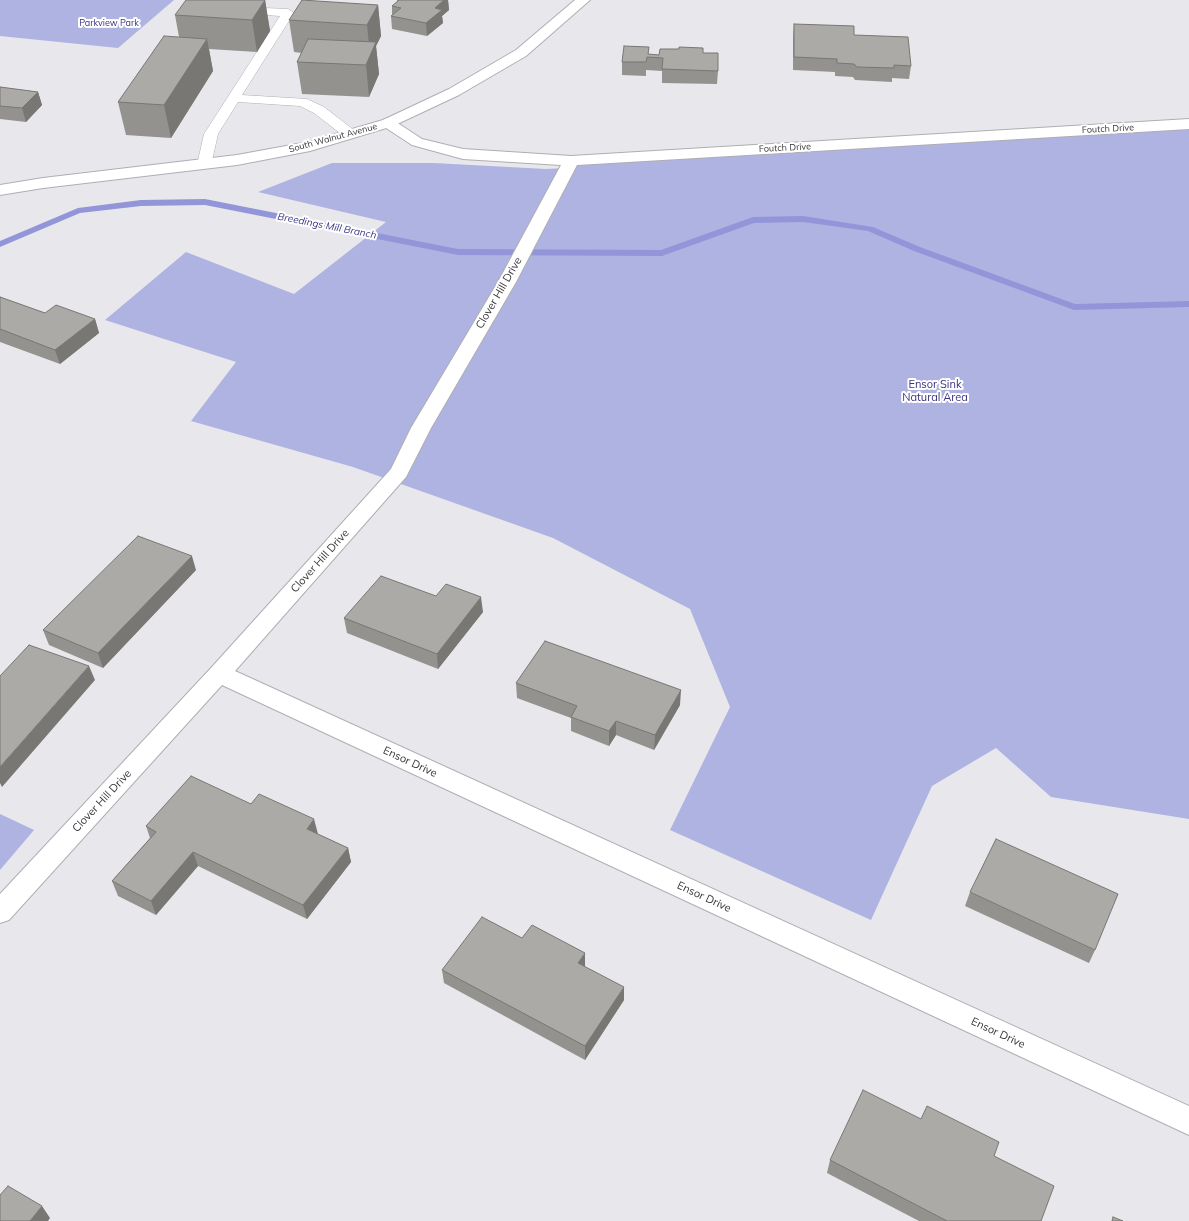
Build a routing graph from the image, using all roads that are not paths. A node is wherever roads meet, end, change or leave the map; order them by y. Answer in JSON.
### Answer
{"nodes":[{"id":1,"x":583,"y":0,"type":"edge"},
{"id":2,"x":229,"y":10,"type":"edge"},
{"id":3,"x":288,"y":13,"type":"junction"},
{"id":4,"x":304,"y":14,"type":"edge"},
{"id":5,"x":234,"y":98,"type":"junction"},
{"id":6,"x":388,"y":123,"type":"junction"},
{"id":7,"x":1189,"y":124,"type":"edge"},
{"id":8,"x":350,"y":134,"type":"junction"},
{"id":9,"x":571,"y":161,"type":"junction"},
{"id":10,"x":204,"y":165,"type":"junction"},
{"id":11,"x":0,"y":190,"type":"edge"},
{"id":12,"x":219,"y":674,"type":"junction"},
{"id":13,"x":0,"y":912,"type":"edge"},
{"id":14,"x":1189,"y":1121,"type":"edge"}],
"edges":[{"from":1,"to":6,"type":"street","name":"South Walnut Avenue"},
{"from":2,"to":3,"type":"lane"},
{"from":3,"to":4,"type":"lane"},
{"from":3,"to":5,"type":"lane"},
{"from":5,"to":8,"type":"lane"},
{"from":5,"to":10,"type":"lane"},
{"from":6,"to":8,"type":"street","name":"South Walnut Avenue"},
{"from":6,"to":9,"type":"street","name":"Foutch Drive"},
{"from":7,"to":9,"type":"street","name":"Foutch Drive"},
{"from":8,"to":10,"type":"street","name":"South Walnut Avenue"},
{"from":9,"to":12,"type":"street","name":"Clover Hill Drive"},
{"from":10,"to":11,"type":"street","name":"South Walnut Avenue"},
{"from":12,"to":13,"type":"street","name":"Clover Hill Drive"},
{"from":12,"to":14,"type":"street","name":"Ensor Drive"}]}
